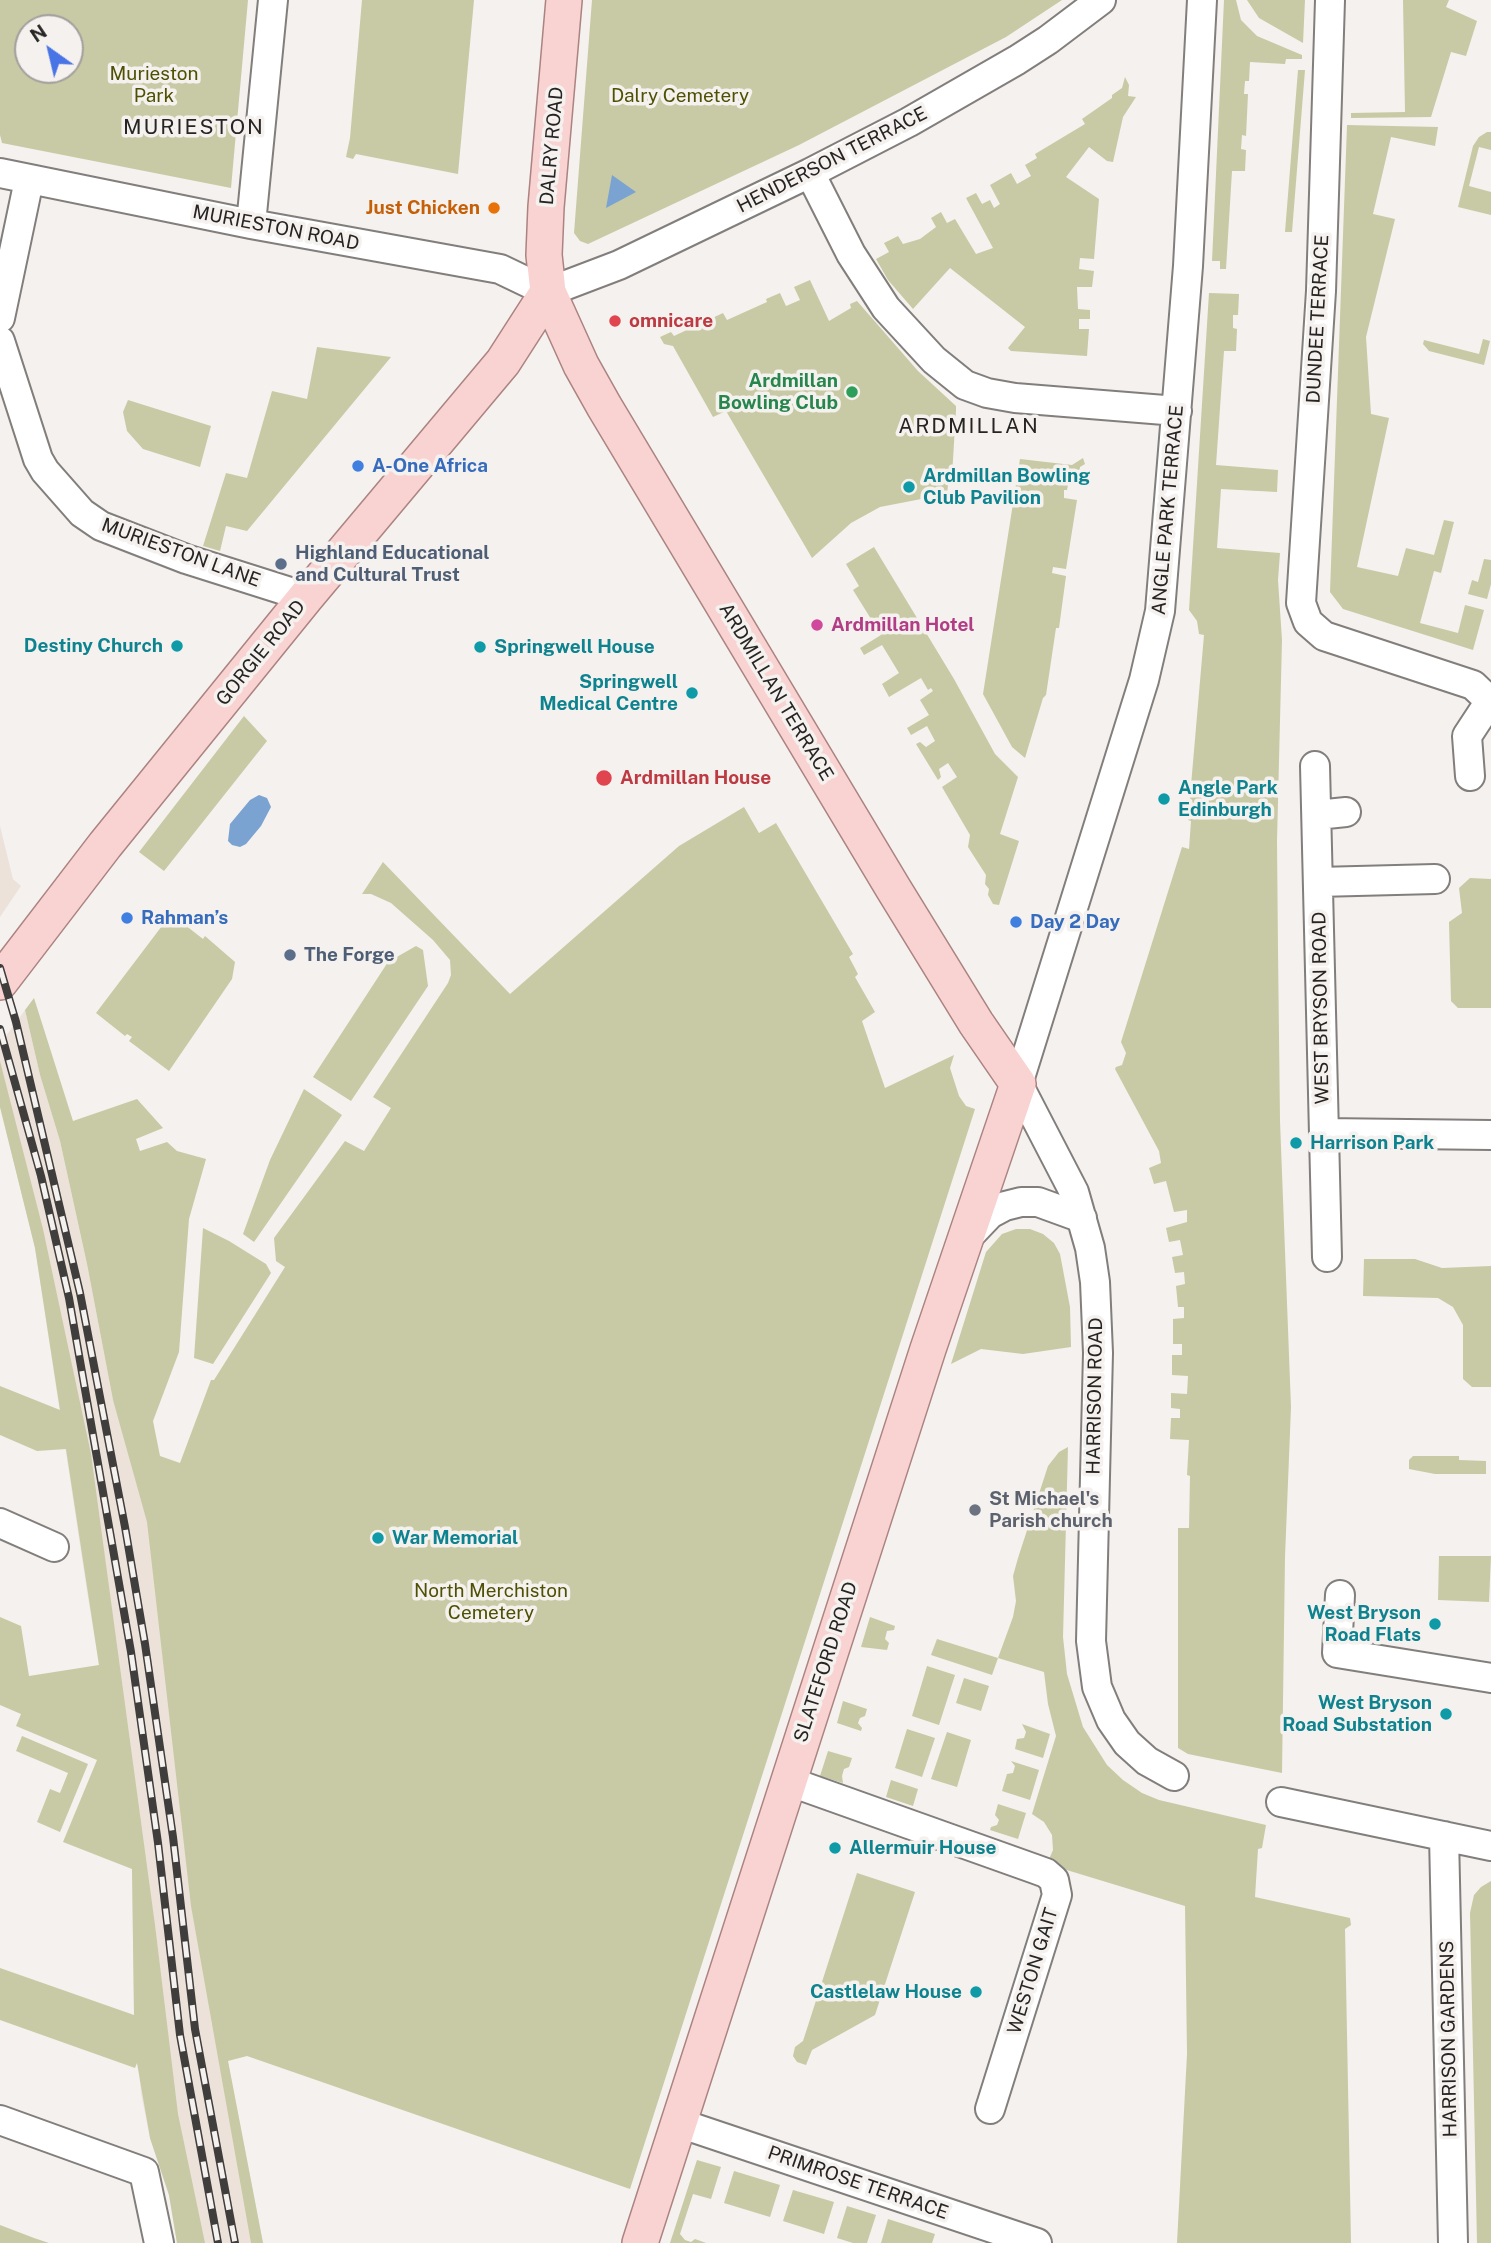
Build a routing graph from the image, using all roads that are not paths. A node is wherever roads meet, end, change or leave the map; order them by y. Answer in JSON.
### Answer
{"nodes":[{"id":1,"x":273,"y":0,"type":"edge"},
{"id":2,"x":564,"y":0,"type":"edge"},
{"id":3,"x":1101,"y":0,"type":"edge"},
{"id":4,"x":1202,"y":0,"type":"edge"},
{"id":5,"x":1330,"y":0,"type":"edge"},
{"id":6,"x":0,"y":173,"type":"edge"},
{"id":7,"x":810,"y":173,"type":"junction"},
{"id":8,"x":29,"y":180,"type":"junction"},
{"id":9,"x":251,"y":224,"type":"junction"},
{"id":10,"x":548,"y":292,"type":"junction"},
{"id":11,"x":0,"y":318,"type":"edge"},
{"id":12,"x":0,"y":341,"type":"edge"},
{"id":13,"x":1177,"y":411,"type":"junction"},
{"id":14,"x":306,"y":597,"type":"junction"},
{"id":15,"x":1486,"y":689,"type":"edge"},
{"id":16,"x":1315,"y":766,"type":"dead end"},
{"id":17,"x":1470,"y":776,"type":"dead end"},
{"id":18,"x":1346,"y":812,"type":"dead end"},
{"id":19,"x":1317,"y":815,"type":"junction"},
{"id":20,"x":1435,"y":879,"type":"dead end"},
{"id":21,"x":1318,"y":882,"type":"junction"},
{"id":22,"x":0,"y":982,"type":"edge"},
{"id":23,"x":1018,"y":1084,"type":"junction"},
{"id":24,"x":1324,"y":1133,"type":"junction"},
{"id":25,"x":1485,"y":1138,"type":"edge"},
{"id":26,"x":1082,"y":1218,"type":"junction"},
{"id":27,"x":964,"y":1243,"type":"junction"},
{"id":28,"x":1327,"y":1257,"type":"dead end"},
{"id":29,"x":0,"y":1524,"type":"edge"},
{"id":30,"x":54,"y":1547,"type":"dead end"},
{"id":31,"x":1340,"y":1595,"type":"dead end"},
{"id":32,"x":1491,"y":1678,"type":"edge"},
{"id":33,"x":1174,"y":1776,"type":"dead end"},
{"id":34,"x":788,"y":1781,"type":"junction"},
{"id":35,"x":1281,"y":1802,"type":"dead end"},
{"id":36,"x":931,"y":1832,"type":"junction"},
{"id":37,"x":1444,"y":1836,"type":"junction"},
{"id":38,"x":1491,"y":1846,"type":"edge"},
{"id":39,"x":1039,"y":1853,"type":"dead end"},
{"id":40,"x":989,"y":2109,"type":"dead end"},
{"id":41,"x":0,"y":2120,"type":"edge"},
{"id":42,"x":679,"y":2123,"type":"junction"},
{"id":43,"x":159,"y":2243,"type":"edge"},
{"id":44,"x":640,"y":2243,"type":"edge"},
{"id":45,"x":1037,"y":2243,"type":"edge"},
{"id":46,"x":1453,"y":2243,"type":"edge"}],
"edges":[{"from":1,"to":9,"type":"street"},
{"from":2,"to":10,"type":"main road","name":"DALRY ROAD"},
{"from":3,"to":7,"type":"street","name":"HENDERSON TERRACE"},
{"from":4,"to":13,"type":"street","name":"ANGLE PARK TERRACE"},
{"from":5,"to":15,"type":"street","name":"DUNDEE TERRACE"},
{"from":6,"to":8,"type":"street","name":"MURIESTON ROAD"},
{"from":7,"to":10,"type":"street","name":"HENDERSON TERRACE"},
{"from":7,"to":13,"type":"street"},
{"from":8,"to":9,"type":"street","name":"MURIESTON ROAD"},
{"from":8,"to":11,"type":"street"},
{"from":9,"to":10,"type":"street","name":"MURIESTON ROAD"},
{"from":10,"to":14,"type":"main road","name":"GORGIE ROAD"},
{"from":10,"to":23,"type":"main road","name":"ARDMILLAN TERRACE"},
{"from":12,"to":14,"type":"street","name":"MURIESTON LANE"},
{"from":13,"to":23,"type":"street","name":"ANGLE PARK TERRACE"},
{"from":14,"to":22,"type":"main road","name":"GORGIE ROAD"},
{"from":15,"to":17,"type":"street"},
{"from":16,"to":19,"type":"street","name":"WEST BRYSON ROAD"},
{"from":18,"to":19,"type":"street"},
{"from":19,"to":21,"type":"street","name":"WEST BRYSON ROAD"},
{"from":20,"to":21,"type":"street"},
{"from":21,"to":24,"type":"street","name":"WEST BRYSON ROAD"},
{"from":23,"to":26,"type":"street","name":"HARRISON ROAD"},
{"from":23,"to":27,"type":"main road","name":"SLATEFORD ROAD"},
{"from":24,"to":25,"type":"street"},
{"from":24,"to":28,"type":"street","name":"WEST BRYSON ROAD"},
{"from":26,"to":27,"type":"street"},
{"from":26,"to":33,"type":"street","name":"HARRISON ROAD"},
{"from":27,"to":34,"type":"main road","name":"SLATEFORD ROAD"},
{"from":29,"to":30,"type":"street"},
{"from":31,"to":32,"type":"street"},
{"from":34,"to":36,"type":"street"},
{"from":34,"to":42,"type":"main road","name":"SLATEFORD ROAD"},
{"from":35,"to":37,"type":"street"},
{"from":36,"to":39,"type":"street"},
{"from":36,"to":40,"type":"street","name":"WESTON GAIT"},
{"from":37,"to":38,"type":"street"},
{"from":37,"to":46,"type":"street","name":"HARRISON GARDENS"},
{"from":41,"to":43,"type":"street"},
{"from":42,"to":44,"type":"main road","name":"SLATEFORD ROAD"},
{"from":42,"to":45,"type":"street","name":"PRIMROSE TERRACE"}]}
